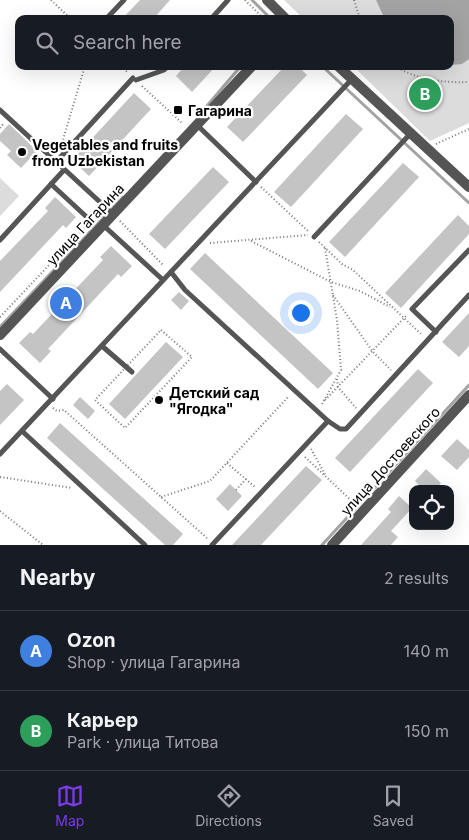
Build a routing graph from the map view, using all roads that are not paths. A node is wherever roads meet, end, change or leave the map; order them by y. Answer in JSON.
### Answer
{"nodes":[{"id":1,"x":124,"y":0,"type":"edge"},
{"id":2,"x":228,"y":0,"type":"edge"},
{"id":3,"x":267,"y":0,"type":"edge"},
{"id":4,"x":110,"y":15,"type":"edge"},
{"id":5,"x":215,"y":15,"type":"edge"},
{"id":6,"x":282,"y":15,"type":"edge"},
{"id":7,"x":164,"y":70,"type":"edge"},
{"id":8,"x":248,"y":70,"type":"edge"},
{"id":9,"x":342,"y":70,"type":"edge"},
{"id":10,"x":352,"y":79,"type":"junction"},
{"id":11,"x":0,"y":110,"type":"edge"},
{"id":12,"x":197,"y":125,"type":"junction"},
{"id":13,"x":411,"y":133,"type":"junction"},
{"id":14,"x":56,"y":162,"type":"junction"},
{"id":15,"x":64,"y":170,"type":"junction"},
{"id":16,"x":256,"y":182,"type":"junction"},
{"id":17,"x":52,"y":184,"type":"junction"},
{"id":18,"x":469,"y":187,"type":"edge"},
{"id":19,"x":114,"y":214,"type":"junction"},
{"id":20,"x":91,"y":221,"type":"dead end"},
{"id":21,"x":103,"y":225,"type":"junction"},
{"id":22,"x":314,"y":238,"type":"road end"},
{"id":23,"x":0,"y":240,"type":"edge"},
{"id":24,"x":469,"y":250,"type":"edge"},
{"id":25,"x":171,"y":272,"type":"junction"},
{"id":26,"x":163,"y":280,"type":"junction"},
{"id":27,"x":469,"y":295,"type":"edge"},
{"id":28,"x":436,"y":332,"type":"junction"},
{"id":29,"x":0,"y":335,"type":"edge"},
{"id":30,"x":102,"y":346,"type":"junction"},
{"id":31,"x":0,"y":349,"type":"edge"},
{"id":32,"x":132,"y":372,"type":"dead end"},
{"id":33,"x":469,"y":394,"type":"edge"},
{"id":34,"x":53,"y":399,"type":"junction"},
{"id":35,"x":328,"y":421,"type":"junction"},
{"id":36,"x":22,"y":431,"type":"junction"},
{"id":37,"x":0,"y":454,"type":"edge"},
{"id":38,"x":213,"y":544,"type":"edge"},
{"id":39,"x":145,"y":545,"type":"edge"},
{"id":40,"x":332,"y":545,"type":"edge"}],
"edges":[{"from":1,"to":4,"type":"lane"},
{"from":2,"to":5,"type":"lane"},
{"from":3,"to":6,"type":"street"},
{"from":7,"to":14,"type":"lane"},
{"from":8,"to":12,"type":"street","name":"улица Гагарина"},
{"from":9,"to":10,"type":"street"},
{"from":10,"to":13,"type":"street"},
{"from":10,"to":16,"type":"lane"},
{"from":11,"to":14,"type":"lane"},
{"from":12,"to":16,"type":"lane"},
{"from":12,"to":19,"type":"street","name":"улица Гагарина"},
{"from":13,"to":18,"type":"street"},
{"from":13,"to":22,"type":"lane"},
{"from":14,"to":15,"type":"lane"},
{"from":15,"to":17,"type":"lane"},
{"from":15,"to":19,"type":"lane"},
{"from":16,"to":25,"type":"lane"},
{"from":17,"to":20,"type":"lane"},
{"from":17,"to":23,"type":"lane"},
{"from":19,"to":21,"type":"street","name":"улица Гагарина"},
{"from":21,"to":26,"type":"lane"},
{"from":21,"to":29,"type":"street","name":"улица Гагарина"},
{"from":24,"to":28,"type":"lane"},
{"from":25,"to":26,"type":"lane"},
{"from":25,"to":35,"type":"lane"},
{"from":26,"to":30,"type":"lane"},
{"from":27,"to":28,"type":"lane"},
{"from":28,"to":35,"type":"lane"},
{"from":30,"to":32,"type":"lane"},
{"from":30,"to":34,"type":"lane"},
{"from":31,"to":34,"type":"lane"},
{"from":33,"to":40,"type":"street","name":"улица Достоевского"},
{"from":34,"to":36,"type":"lane"},
{"from":35,"to":38,"type":"lane"},
{"from":36,"to":37,"type":"lane"},
{"from":36,"to":39,"type":"lane"}]}
